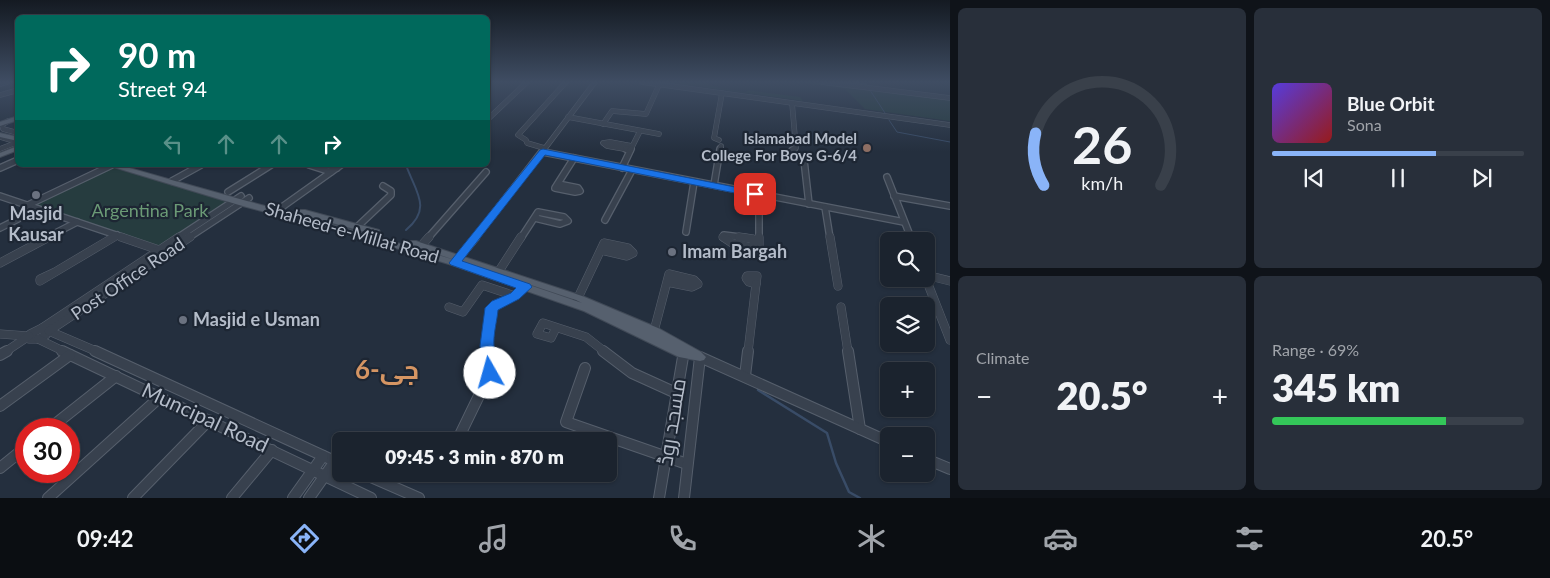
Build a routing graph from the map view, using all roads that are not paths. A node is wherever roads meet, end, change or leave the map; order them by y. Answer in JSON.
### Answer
{"nodes":[{"id":1,"x":503,"y":105,"type":"edge"},
{"id":2,"x":545,"y":105,"type":"edge"},
{"id":3,"x":577,"y":105,"type":"edge"},
{"id":4,"x":649,"y":105,"type":"edge"},
{"id":5,"x":720,"y":105,"type":"edge"},
{"id":6,"x":792,"y":105,"type":"edge"},
{"id":7,"x":818,"y":105,"type":"edge"},
{"id":8,"x":620,"y":112,"type":"junction"},
{"id":9,"x":643,"y":112,"type":"dead end"},
{"id":10,"x":15,"y":114,"type":"edge"},
{"id":11,"x":490,"y":117,"type":"edge"},
{"id":12,"x":568,"y":117,"type":"junction"},
{"id":13,"x":0,"y":119,"type":"edge"},
{"id":14,"x":15,"y":119,"type":"edge"},
{"id":15,"x":8,"y":121,"type":"junction"},
{"id":16,"x":0,"y":124,"type":"edge"},
{"id":17,"x":603,"y":124,"type":"junction"},
{"id":18,"x":950,"y":124,"type":"edge"},
{"id":19,"x":640,"y":131,"type":"junction"},
{"id":20,"x":659,"y":134,"type":"dead end"},
{"id":21,"x":0,"y":135,"type":"edge"},
{"id":22,"x":15,"y":137,"type":"edge"},
{"id":23,"x":15,"y":138,"type":"edge"},
{"id":24,"x":15,"y":141,"type":"edge"},
{"id":25,"x":0,"y":149,"type":"edge"},
{"id":26,"x":15,"y":149,"type":"edge"},
{"id":27,"x":543,"y":150,"type":"junction"},
{"id":28,"x":790,"y":152,"type":"dead end"},
{"id":29,"x":0,"y":154,"type":"edge"},
{"id":30,"x":574,"y":158,"type":"junction"},
{"id":31,"x":804,"y":160,"type":"dead end"},
{"id":32,"x":15,"y":161,"type":"edge"},
{"id":33,"x":108,"y":167,"type":"edge"},
{"id":34,"x":115,"y":167,"type":"edge"},
{"id":35,"x":132,"y":167,"type":"edge"},
{"id":36,"x":197,"y":167,"type":"edge"},
{"id":37,"x":268,"y":167,"type":"edge"},
{"id":38,"x":315,"y":167,"type":"edge"},
{"id":39,"x":338,"y":167,"type":"edge"},
{"id":40,"x":0,"y":168,"type":"edge"},
{"id":41,"x":622,"y":168,"type":"junction"},
{"id":42,"x":632,"y":170,"type":"junction"},
{"id":43,"x":331,"y":172,"type":"junction"},
{"id":44,"x":486,"y":172,"type":"dead end"},
{"id":45,"x":887,"y":177,"type":"dead end"},
{"id":46,"x":174,"y":180,"type":"junction"},
{"id":47,"x":694,"y":182,"type":"junction"},
{"id":48,"x":558,"y":184,"type":"dead end"},
{"id":49,"x":384,"y":186,"type":"dead end"},
{"id":50,"x":714,"y":186,"type":"junction"},
{"id":51,"x":228,"y":192,"type":"junction"},
{"id":52,"x":759,"y":194,"type":"junction"},
{"id":53,"x":0,"y":196,"type":"edge"},
{"id":54,"x":894,"y":196,"type":"junction"},
{"id":55,"x":241,"y":200,"type":"junction"},
{"id":56,"x":809,"y":204,"type":"junction"},
{"id":57,"x":28,"y":205,"type":"junction"},
{"id":58,"x":950,"y":206,"type":"edge"},
{"id":59,"x":282,"y":207,"type":"junction"},
{"id":60,"x":825,"y":207,"type":"junction"},
{"id":61,"x":38,"y":209,"type":"junction"},
{"id":62,"x":537,"y":215,"type":"dead end"},
{"id":63,"x":606,"y":220,"type":"dead end"},
{"id":64,"x":77,"y":222,"type":"junction"},
{"id":65,"x":904,"y":222,"type":"junction"},
{"id":66,"x":203,"y":225,"type":"junction"},
{"id":67,"x":0,"y":228,"type":"edge"},
{"id":68,"x":360,"y":230,"type":"junction"},
{"id":69,"x":686,"y":232,"type":"dead end"},
{"id":70,"x":908,"y":232,"type":"edge"},
{"id":71,"x":117,"y":235,"type":"junction"},
{"id":72,"x":724,"y":235,"type":"dead end"},
{"id":73,"x":421,"y":246,"type":"junction"},
{"id":74,"x":159,"y":250,"type":"junction"},
{"id":75,"x":601,"y":250,"type":"dead end"},
{"id":76,"x":458,"y":260,"type":"junction"},
{"id":77,"x":0,"y":263,"type":"edge"},
{"id":78,"x":499,"y":271,"type":"junction"},
{"id":79,"x":52,"y":275,"type":"dead end"},
{"id":80,"x":935,"y":278,"type":"edge"},
{"id":81,"x":950,"y":281,"type":"edge"},
{"id":82,"x":698,"y":284,"type":"dead end"},
{"id":83,"x":756,"y":284,"type":"dead end"},
{"id":84,"x":838,"y":286,"type":"dead end"},
{"id":85,"x":526,"y":287,"type":"junction"},
{"id":86,"x":930,"y":287,"type":"edge"},
{"id":87,"x":515,"y":296,"type":"junction"},
{"id":88,"x":576,"y":301,"type":"junction"},
{"id":89,"x":449,"y":307,"type":"dead end"},
{"id":90,"x":841,"y":307,"type":"dead end"},
{"id":91,"x":62,"y":322,"type":"junction"},
{"id":92,"x":556,"y":328,"type":"dead end"},
{"id":93,"x":45,"y":329,"type":"junction"},
{"id":94,"x":654,"y":331,"type":"junction"},
{"id":95,"x":0,"y":334,"type":"edge"},
{"id":96,"x":60,"y":336,"type":"junction"},
{"id":97,"x":33,"y":337,"type":"junction"},
{"id":98,"x":950,"y":340,"type":"edge"},
{"id":99,"x":684,"y":350,"type":"junction"},
{"id":100,"x":0,"y":354,"type":"edge"},
{"id":101,"x":70,"y":355,"type":"junction"},
{"id":102,"x":700,"y":357,"type":"junction"},
{"id":103,"x":585,"y":368,"type":"dead end"},
{"id":104,"x":116,"y":376,"type":"junction"},
{"id":105,"x":745,"y":376,"type":"junction"},
{"id":106,"x":676,"y":393,"type":"junction"},
{"id":107,"x":160,"y":397,"type":"junction"},
{"id":108,"x":0,"y":406,"type":"edge"},
{"id":109,"x":63,"y":418,"type":"edge"},
{"id":110,"x":209,"y":420,"type":"junction"},
{"id":111,"x":860,"y":429,"type":"junction"},
{"id":112,"x":461,"y":432,"type":"edge"},
{"id":113,"x":880,"y":438,"type":"edge"},
{"id":114,"x":272,"y":450,"type":"junction"},
{"id":115,"x":15,"y":456,"type":"edge"},
{"id":116,"x":324,"y":456,"type":"junction"},
{"id":117,"x":667,"y":457,"type":"junction"},
{"id":118,"x":332,"y":459,"type":"edge"},
{"id":119,"x":935,"y":463,"type":"edge"},
{"id":120,"x":687,"y":464,"type":"junction"},
{"id":121,"x":0,"y":468,"type":"edge"},
{"id":122,"x":332,"y":468,"type":"edge"},
{"id":123,"x":950,"y":469,"type":"edge"},
{"id":124,"x":313,"y":470,"type":"junction"},
{"id":125,"x":325,"y":476,"type":"junction"},
{"id":126,"x":383,"y":482,"type":"edge"},
{"id":127,"x":48,"y":498,"type":"edge"},
{"id":128,"x":133,"y":498,"type":"edge"},
{"id":129,"x":232,"y":498,"type":"edge"},
{"id":130,"x":293,"y":498,"type":"edge"},
{"id":131,"x":309,"y":498,"type":"edge"},
{"id":132,"x":372,"y":498,"type":"edge"},
{"id":133,"x":420,"y":498,"type":"edge"},
{"id":134,"x":659,"y":498,"type":"edge"},
{"id":135,"x":684,"y":498,"type":"edge"}],
"edges":[{"from":1,"to":11,"type":"street"},
{"from":2,"to":27,"type":"street"},
{"from":3,"to":12,"type":"street"},
{"from":4,"to":8,"type":"street"},
{"from":5,"to":50,"type":"street"},
{"from":6,"to":28,"type":"street"},
{"from":7,"to":18,"type":"street"},
{"from":8,"to":9,"type":"street"},
{"from":8,"to":17,"type":"street"},
{"from":10,"to":13,"type":"main road"},
{"from":12,"to":17,"type":"street"},
{"from":12,"to":27,"type":"street"},
{"from":14,"to":15,"type":"main road"},
{"from":15,"to":16,"type":"main road"},
{"from":15,"to":22,"type":"street"},
{"from":17,"to":19,"type":"street"},
{"from":19,"to":20,"type":"street"},
{"from":19,"to":41,"type":"street"},
{"from":21,"to":23,"type":"main road"},
{"from":24,"to":25,"type":"street"},
{"from":26,"to":29,"type":"main road"},
{"from":27,"to":30,"type":"street"},
{"from":27,"to":76,"type":"street"},
{"from":30,"to":41,"type":"street"},
{"from":30,"to":48,"type":"street"},
{"from":31,"to":56,"type":"street"},
{"from":32,"to":40,"type":"street"},
{"from":33,"to":57,"type":"street"},
{"from":34,"to":46,"type":"main road","name":"Shaheed-e-Millat Road"},
{"from":35,"to":46,"type":"main road","name":"Shaheed-e-Millat Road"},
{"from":36,"to":46,"type":"street"},
{"from":37,"to":51,"type":"street"},
{"from":38,"to":43,"type":"street"},
{"from":39,"to":43,"type":"street"},
{"from":41,"to":42,"type":"street"},
{"from":42,"to":47,"type":"street"},
{"from":42,"to":63,"type":"street"},
{"from":43,"to":59,"type":"street"},
{"from":44,"to":73,"type":"street"},
{"from":45,"to":54,"type":"street"},
{"from":46,"to":51,"type":"main road","name":"Shaheed-e-Millat Road"},
{"from":46,"to":55,"type":"main road","name":"Shaheed-e-Millat Road"},
{"from":47,"to":50,"type":"street"},
{"from":47,"to":69,"type":"street"},
{"from":49,"to":68,"type":"street"},
{"from":50,"to":52,"type":"street"},
{"from":51,"to":55,"type":"main road","name":"Shaheed-e-Millat Road"},
{"from":52,"to":56,"type":"street"},
{"from":52,"to":72,"type":"street"},
{"from":53,"to":57,"type":"street"},
{"from":54,"to":58,"type":"street"},
{"from":54,"to":65,"type":"street"},
{"from":55,"to":59,"type":"main road","name":"Shaheed-e-Millat Road"},
{"from":55,"to":66,"type":"street","name":"Post Office Road"},
{"from":55,"to":68,"type":"main road","name":"Shaheed-e-Millat Road"},
{"from":56,"to":60,"type":"street"},
{"from":57,"to":61,"type":"street"},
{"from":59,"to":68,"type":"main road","name":"Shaheed-e-Millat Road"},
{"from":60,"to":65,"type":"street"},
{"from":60,"to":84,"type":"street"},
{"from":61,"to":64,"type":"street"},
{"from":61,"to":67,"type":"street"},
{"from":62,"to":78,"type":"street"},
{"from":64,"to":71,"type":"street"},
{"from":64,"to":77,"type":"street"},
{"from":65,"to":70,"type":"street"},
{"from":66,"to":74,"type":"street","name":"Post Office Road"},
{"from":66,"to":91,"type":"street","name":"Post Office Road"},
{"from":68,"to":73,"type":"main road","name":"Shaheed-e-Millat Road"},
{"from":68,"to":76,"type":"main road","name":"Shaheed-e-Millat Road"},
{"from":71,"to":74,"type":"street"},
{"from":71,"to":79,"type":"street"},
{"from":73,"to":76,"type":"main road","name":"Shaheed-e-Millat Road"},
{"from":74,"to":93,"type":"street","name":"Post Office Road"},
{"from":75,"to":88,"type":"street"},
{"from":76,"to":78,"type":"main road","name":"Shaheed-e-Millat Road"},
{"from":76,"to":85,"type":"main road","name":"Shaheed-e-Millat Road"},
{"from":78,"to":88,"type":"main road","name":"Shaheed-e-Millat Road"},
{"from":80,"to":81,"type":"street"},
{"from":82,"to":94,"type":"street"},
{"from":83,"to":105,"type":"street"},
{"from":85,"to":87,"type":"street"},
{"from":85,"to":88,"type":"main road","name":"Shaheed-e-Millat Road"},
{"from":86,"to":98,"type":"street"},
{"from":87,"to":89,"type":"street"},
{"from":87,"to":112,"type":"street"},
{"from":88,"to":94,"type":"main road","name":"Shaheed-e-Millat Road"},
{"from":88,"to":99,"type":"main road","name":"Shaheed-e-Millat Road"},
{"from":90,"to":111,"type":"street"},
{"from":91,"to":93,"type":"street","name":"Post Office Road"},
{"from":91,"to":96,"type":"street"},
{"from":92,"to":106,"type":"street"},
{"from":93,"to":96,"type":"street"},
{"from":93,"to":97,"type":"street"},
{"from":94,"to":99,"type":"main road","name":"Shaheed-e-Millat Road"},
{"from":95,"to":97,"type":"street"},
{"from":96,"to":116,"type":"street"},
{"from":97,"to":100,"type":"street"},
{"from":97,"to":101,"type":"street","name":"Muncipal Road"},
{"from":99,"to":102,"type":"main road","name":"Shaheed-e-Millat Road"},
{"from":99,"to":106,"type":"street","name":"مسجد روڈ"},
{"from":101,"to":104,"type":"street","name":"Muncipal Road"},
{"from":101,"to":108,"type":"street"},
{"from":102,"to":105,"type":"street","name":"Shaheed-e-Millat Road"},
{"from":102,"to":120,"type":"street","name":"مسجد روڈ"},
{"from":103,"to":117,"type":"street"},
{"from":104,"to":107,"type":"street","name":"Muncipal Road"},
{"from":104,"to":109,"type":"street"},
{"from":105,"to":111,"type":"street","name":"Shaheed-e-Millat Road"},
{"from":106,"to":117,"type":"street","name":"مسجد روڈ"},
{"from":107,"to":110,"type":"street","name":"Muncipal Road"},
{"from":107,"to":127,"type":"street"},
{"from":110,"to":114,"type":"street","name":"Muncipal Road"},
{"from":110,"to":128,"type":"street"},
{"from":111,"to":113,"type":"street","name":"Shaheed-e-Millat Road"},
{"from":114,"to":124,"type":"street","name":"Muncipal Road"},
{"from":114,"to":129,"type":"street"},
{"from":115,"to":121,"type":"street"},
{"from":116,"to":118,"type":"street"},
{"from":116,"to":124,"type":"street"},
{"from":117,"to":120,"type":"street"},
{"from":117,"to":134,"type":"street","name":"مسجد روڈ"},
{"from":119,"to":123,"type":"street"},
{"from":120,"to":135,"type":"street","name":"مسجد روڈ"},
{"from":122,"to":125,"type":"street"},
{"from":124,"to":125,"type":"street","name":"Muncipal Road"},
{"from":124,"to":130,"type":"street"},
{"from":125,"to":131,"type":"street"},
{"from":125,"to":132,"type":"street","name":"Muncipal Road"},
{"from":126,"to":133,"type":"street"}]}
